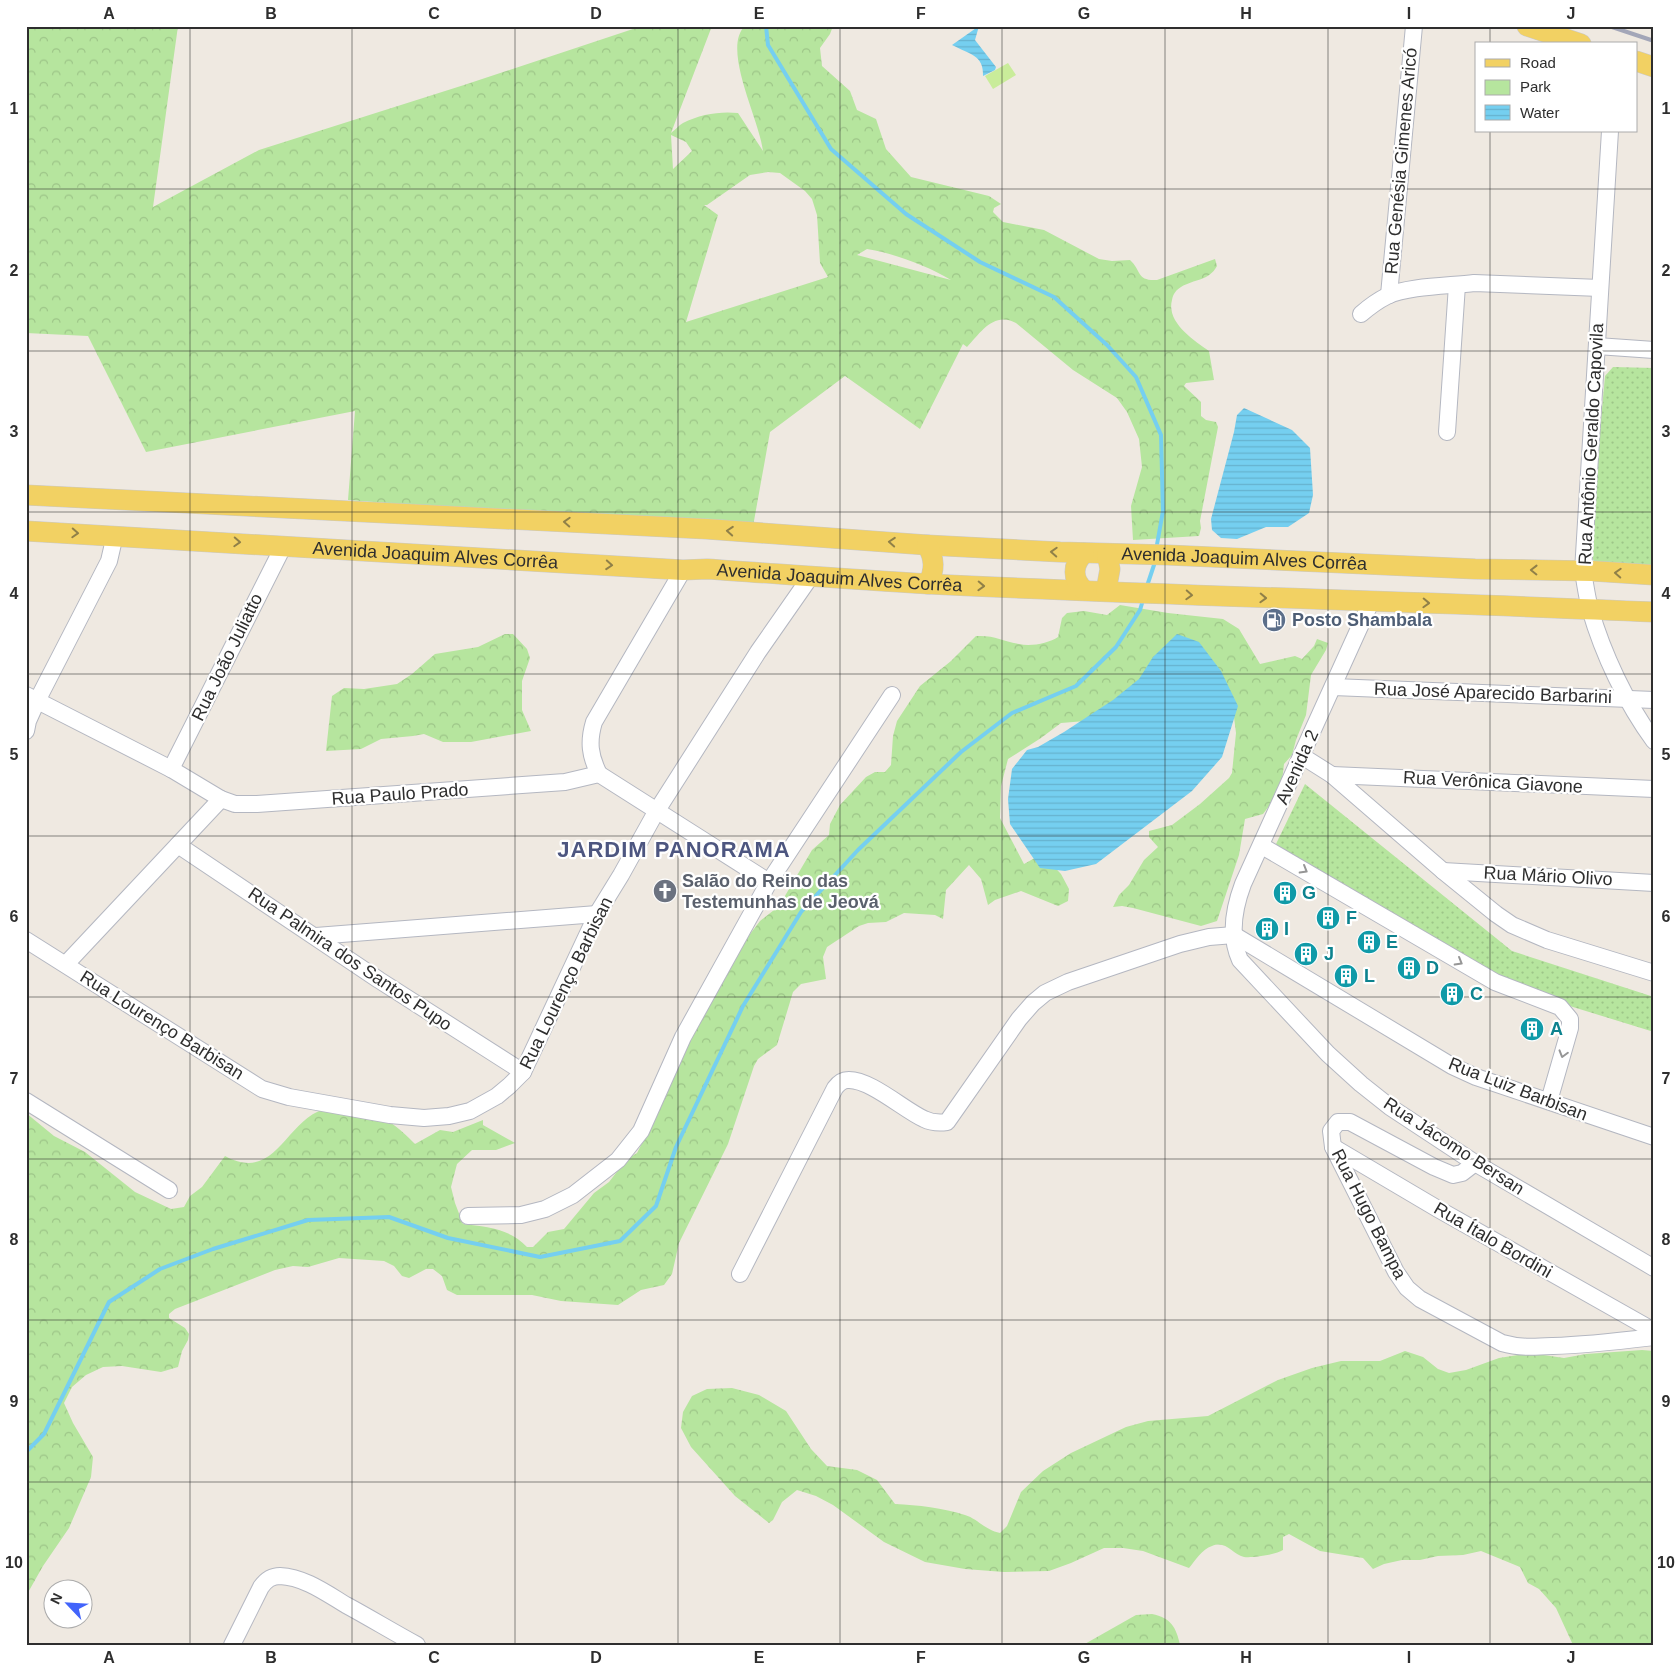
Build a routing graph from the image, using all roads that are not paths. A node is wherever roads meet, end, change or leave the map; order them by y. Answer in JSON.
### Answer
{"nodes":[{"id":1,"x":1414,"y":26,"type":"edge"},
{"id":2,"x":1528,"y":26,"type":"edge"},
{"id":3,"x":1575,"y":42,"type":"edge"},
{"id":4,"x":1638,"y":62,"type":"edge"},
{"id":5,"x":1654,"y":67,"type":"edge"},
{"id":6,"x":1610,"y":132,"type":"edge"},
{"id":7,"x":1457,"y":285,"type":"junction"},
{"id":8,"x":1600,"y":288,"type":"junction"},
{"id":9,"x":1388,"y":296,"type":"junction"},
{"id":10,"x":1361,"y":314,"type":"dead end"},
{"id":11,"x":1597,"y":346,"type":"junction"},
{"id":12,"x":1654,"y":350,"type":"edge"},
{"id":13,"x":1447,"y":432,"type":"dead end"},
{"id":14,"x":26,"y":495,"type":"edge"},
{"id":15,"x":26,"y":531,"type":"edge"},
{"id":16,"x":115,"y":535,"type":"junction"},
{"id":17,"x":284,"y":545,"type":"junction"},
{"id":18,"x":927,"y":545,"type":"junction"},
{"id":19,"x":1084,"y":553,"type":"junction"},
{"id":20,"x":1107,"y":554,"type":"junction"},
{"id":21,"x":683,"y":570,"type":"junction"},
{"id":22,"x":1583,"y":571,"type":"junction"},
{"id":23,"x":1654,"y":575,"type":"edge"},
{"id":24,"x":811,"y":576,"type":"junction"},
{"id":25,"x":928,"y":584,"type":"junction"},
{"id":26,"x":1084,"y":590,"type":"junction"},
{"id":27,"x":1106,"y":591,"type":"junction"},
{"id":28,"x":1371,"y":602,"type":"junction"},
{"id":29,"x":1590,"y":608,"type":"junction"},
{"id":30,"x":1654,"y":612,"type":"edge"},
{"id":31,"x":1333,"y":687,"type":"junction"},
{"id":32,"x":892,"y":695,"type":"dead end"},
{"id":33,"x":32,"y":698,"type":"edge"},
{"id":34,"x":1628,"y":699,"type":"junction"},
{"id":35,"x":1654,"y":700,"type":"edge"},
{"id":36,"x":26,"y":731,"type":"edge"},
{"id":37,"x":1654,"y":741,"type":"edge"},
{"id":38,"x":1302,"y":756,"type":"junction"},
{"id":39,"x":171,"y":769,"type":"junction"},
{"id":40,"x":599,"y":774,"type":"junction"},
{"id":41,"x":1332,"y":775,"type":"junction"},
{"id":42,"x":1654,"y":790,"type":"edge"},
{"id":43,"x":221,"y":798,"type":"junction"},
{"id":44,"x":656,"y":812,"type":"junction"},
{"id":45,"x":178,"y":845,"type":"junction"},
{"id":46,"x":1262,"y":846,"type":"junction"},
{"id":47,"x":1443,"y":870,"type":"junction"},
{"id":48,"x":769,"y":882,"type":"junction"},
{"id":49,"x":1654,"y":883,"type":"edge"},
{"id":50,"x":597,"y":914,"type":"junction"},
{"id":51,"x":1234,"y":935,"type":"junction"},
{"id":52,"x":316,"y":936,"type":"junction"},
{"id":53,"x":26,"y":940,"type":"edge"},
{"id":54,"x":1277,"y":960,"type":"junction"},
{"id":55,"x":66,"y":964,"type":"junction"},
{"id":56,"x":1654,"y":973,"type":"edge"},
{"id":57,"x":1275,"y":998,"type":"junction"},
{"id":58,"x":523,"y":1072,"type":"junction"},
{"id":59,"x":26,"y":1101,"type":"edge"},
{"id":60,"x":1548,"y":1101,"type":"junction"},
{"id":61,"x":1654,"y":1137,"type":"edge"},
{"id":62,"x":1334,"y":1147,"type":"junction"},
{"id":63,"x":1475,"y":1163,"type":"junction"},
{"id":64,"x":169,"y":1190,"type":"dead end"},
{"id":65,"x":468,"y":1216,"type":"dead end"},
{"id":66,"x":1654,"y":1268,"type":"edge"},
{"id":67,"x":740,"y":1274,"type":"dead end"},
{"id":68,"x":1654,"y":1331,"type":"edge"},
{"id":69,"x":1654,"y":1337,"type":"edge"},
{"id":70,"x":232,"y":1645,"type":"edge"},
{"id":71,"x":417,"y":1645,"type":"edge"}],
"edges":[{"from":1,"to":9,"type":"street","name":"Rua Genésia Gimenes Aricó"},
{"from":2,"to":3,"type":"main road"},
{"from":4,"to":5,"type":"main road"},
{"from":6,"to":8,"type":"street","name":"Rua Antônio Geraldo Capovila"},
{"from":7,"to":8,"type":"street"},
{"from":7,"to":9,"type":"street"},
{"from":7,"to":13,"type":"street"},
{"from":8,"to":11,"type":"street","name":"Rua Antônio Geraldo Capovila"},
{"from":9,"to":10,"type":"street"},
{"from":11,"to":12,"type":"street"},
{"from":11,"to":22,"type":"street","name":"Rua Antônio Geraldo Capovila"},
{"from":18,"to":14,"type":"main road","name":"Avenida Joaquim Alves Corrêa","one_way":true},
{"from":15,"to":16,"type":"main road","name":"Avenida Joaquim Alves Corrêa","one_way":true},
{"from":16,"to":17,"type":"main road","name":"Avenida Joaquim Alves Corrêa","one_way":true},
{"from":16,"to":33,"type":"street"},
{"from":17,"to":21,"type":"main road","name":"Avenida Joaquim Alves Corrêa","one_way":true},
{"from":17,"to":39,"type":"street","name":"Rua João Juliatto"},
{"from":19,"to":18,"type":"main road","name":"Avenida Joaquim Alves Corrêa","one_way":true},
{"from":18,"to":25,"type":"main road"},
{"from":19,"to":20,"type":"main road","name":"Avenida Joaquim Alves Corrêa"},
{"from":19,"to":26,"type":"main road"},
{"from":22,"to":20,"type":"main road","name":"Avenida Joaquim Alves Corrêa","one_way":true},
{"from":20,"to":27,"type":"main road"},
{"from":21,"to":24,"type":"main road","name":"Avenida Joaquim Alves Corrêa"},
{"from":21,"to":40,"type":"street"},
{"from":23,"to":22,"type":"main road","name":"Avenida Joaquim Alves Corrêa","one_way":true},
{"from":22,"to":29,"type":"street","name":"Rua Antônio Geraldo Capovila"},
{"from":24,"to":25,"type":"main road","name":"Avenida Joaquim Alves Corrêa"},
{"from":24,"to":44,"type":"street","name":"Rua Lourenço Barbisan"},
{"from":25,"to":26,"type":"main road","name":"Avenida Joaquim Alves Corrêa","one_way":true},
{"from":26,"to":27,"type":"main road","name":"Avenida Joaquim Alves Corrêa"},
{"from":27,"to":28,"type":"main road","name":"Avenida Joaquim Alves Corrêa","one_way":true},
{"from":28,"to":29,"type":"main road","name":"Avenida Joaquim Alves Corrêa","one_way":true},
{"from":28,"to":31,"type":"street","name":"Avenida 2"},
{"from":29,"to":30,"type":"main road","name":"Avenida Joaquim Alves Corrêa"},
{"from":29,"to":34,"type":"street","name":"Rua Antônio Geraldo Capovila"},
{"from":31,"to":34,"type":"street","name":"Rua José Aparecido Barbarini"},
{"from":31,"to":38,"type":"street","name":"Avenida 2"},
{"from":32,"to":48,"type":"street"},
{"from":33,"to":36,"type":"street"},
{"from":33,"to":39,"type":"street","name":"Rua Paulo Prado"},
{"from":34,"to":35,"type":"street","name":"Rua José Aparecido Barbarini"},
{"from":34,"to":37,"type":"street","name":"Rua Antônio Geraldo Capovila"},
{"from":38,"to":41,"type":"street"},
{"from":38,"to":46,"type":"street","name":"Avenida 2"},
{"from":39,"to":43,"type":"street","name":"Rua Paulo Prado"},
{"from":40,"to":43,"type":"street","name":"Rua Paulo Prado"},
{"from":40,"to":44,"type":"street"},
{"from":41,"to":42,"type":"street","name":"Rua Verônica Giavone"},
{"from":41,"to":47,"type":"street"},
{"from":43,"to":45,"type":"street"},
{"from":44,"to":48,"type":"street"},
{"from":44,"to":50,"type":"street","name":"Rua Lourenço Barbisan"},
{"from":45,"to":52,"type":"street","name":"Rua Palmira dos Santos Pupo"},
{"from":45,"to":55,"type":"street"},
{"from":46,"to":51,"type":"street","name":"Avenida 2"},
{"from":46,"to":60,"type":"street","one_way":true},
{"from":47,"to":49,"type":"street","name":"Rua Mário Olivo"},
{"from":47,"to":56,"type":"street"},
{"from":48,"to":65,"type":"street"},
{"from":50,"to":52,"type":"street"},
{"from":50,"to":58,"type":"street","name":"Rua Lourenço Barbisan"},
{"from":51,"to":54,"type":"street","name":"Rua Luiz Barbisan"},
{"from":51,"to":57,"type":"street","name":"Rua Jácomo Bersan"},
{"from":51,"to":67,"type":"street"},
{"from":52,"to":58,"type":"street","name":"Rua Palmira dos Santos Pupo"},
{"from":53,"to":55,"type":"street","name":"Rua Lourenço Barbisan"},
{"from":54,"to":57,"type":"street","name":"Rua Jácomo Bersan"},
{"from":54,"to":60,"type":"street","name":"Rua Luiz Barbisan"},
{"from":55,"to":58,"type":"street","name":"Rua Lourenço Barbisan"},
{"from":57,"to":63,"type":"street","name":"Rua Jácomo Bersan"},
{"from":59,"to":64,"type":"street"},
{"from":60,"to":61,"type":"street","name":"Rua Luiz Barbisan"},
{"from":62,"to":63,"type":"street","name":"Rua Hugo Bampa"},
{"from":62,"to":68,"type":"street","name":"Rua Ítalo Bordini"},
{"from":62,"to":69,"type":"street","name":"Rua Hugo Bampa"},
{"from":63,"to":66,"type":"street","name":"Rua Jácomo Bersan"},
{"from":70,"to":71,"type":"street"}]}
